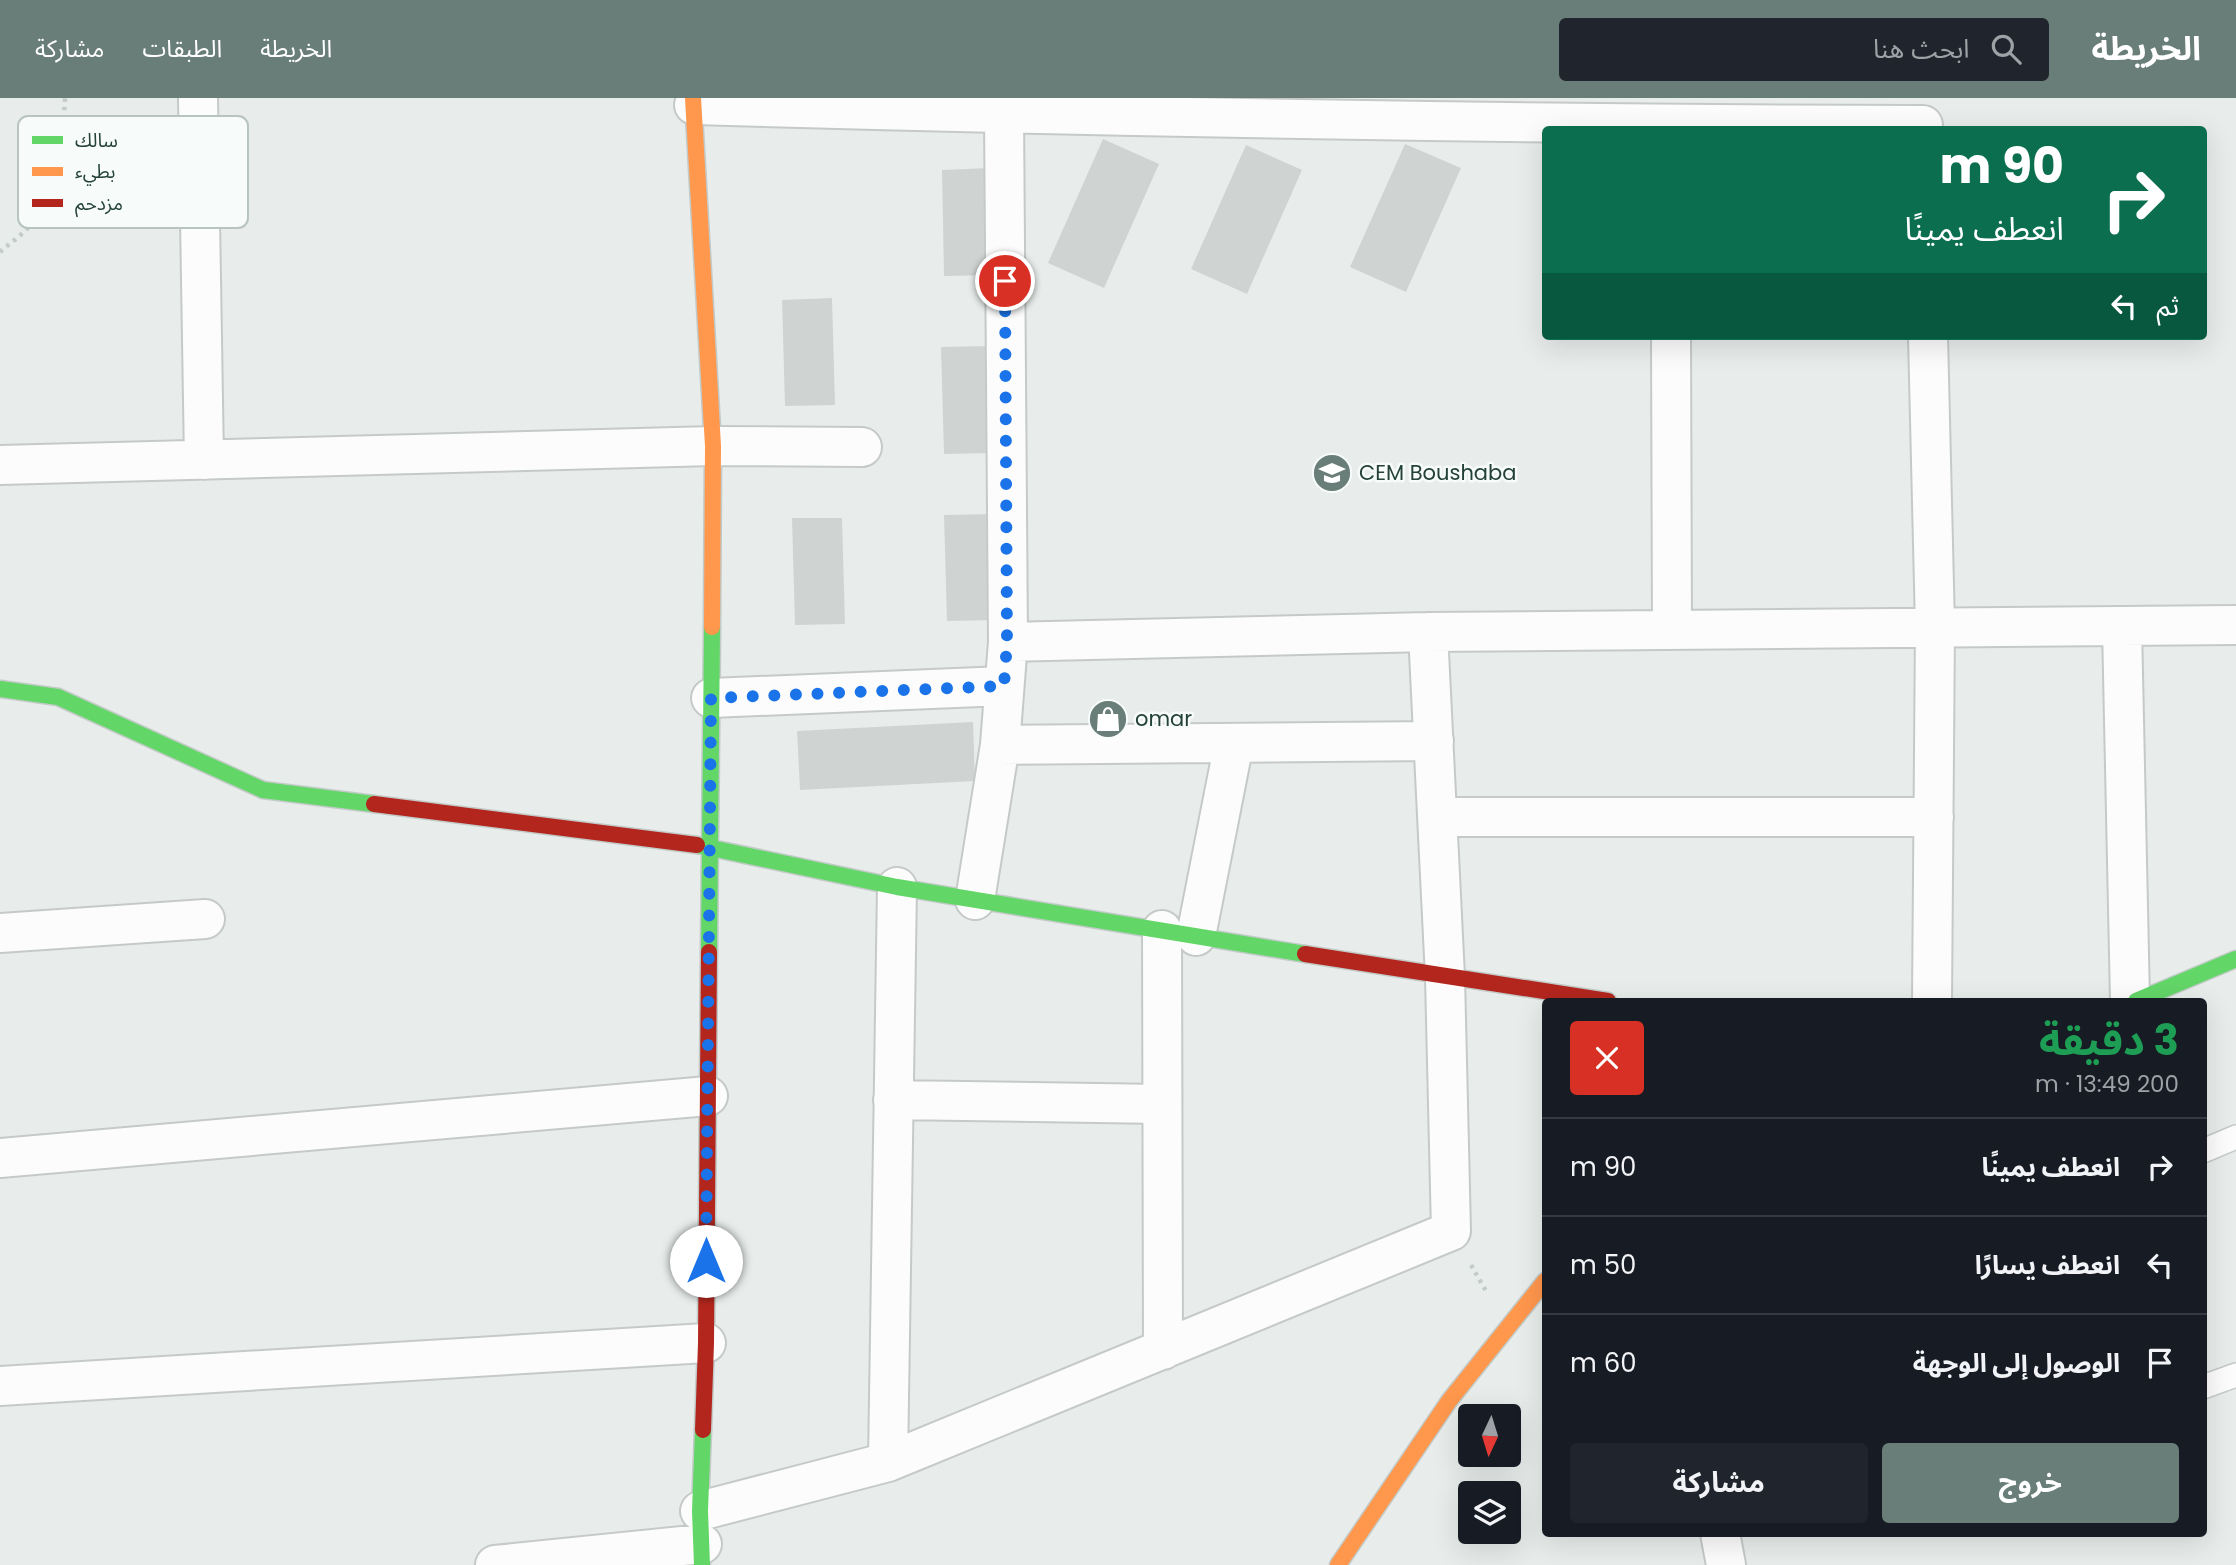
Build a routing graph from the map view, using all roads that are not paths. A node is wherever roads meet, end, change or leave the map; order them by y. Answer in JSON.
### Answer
{"nodes":[{"id":1,"x":198,"y":98,"type":"edge"},
{"id":2,"x":693,"y":102,"type":"edge"},
{"id":3,"x":1004,"y":114,"type":"junction"},
{"id":4,"x":198,"y":116,"type":"edge"},
{"id":5,"x":1670,"y":117,"type":"edge"},
{"id":6,"x":1923,"y":118,"type":"edge"},
{"id":7,"x":200,"y":228,"type":"edge"},
{"id":8,"x":1671,"y":340,"type":"edge"},
{"id":9,"x":1928,"y":340,"type":"edge"},
{"id":10,"x":713,"y":446,"type":"junction"},
{"id":11,"x":862,"y":447,"type":"dead end"},
{"id":12,"x":204,"y":460,"type":"junction"},
{"id":13,"x":0,"y":465,"type":"edge"},
{"id":14,"x":2236,"y":625,"type":"edge"},
{"id":15,"x":2122,"y":626,"type":"junction"},
{"id":16,"x":1936,"y":627,"type":"junction"},
{"id":17,"x":1672,"y":629,"type":"junction"},
{"id":18,"x":1428,"y":632,"type":"junction"},
{"id":19,"x":1007,"y":642,"type":"junction"},
{"id":20,"x":1004,"y":686,"type":"junction"},
{"id":21,"x":0,"y":689,"type":"edge"},
{"id":22,"x":711,"y":698,"type":"junction"},
{"id":23,"x":1434,"y":741,"type":"junction"},
{"id":24,"x":1234,"y":743,"type":"junction"},
{"id":25,"x":1000,"y":745,"type":"junction"},
{"id":26,"x":1438,"y":817,"type":"junction"},
{"id":27,"x":1934,"y":817,"type":"junction"},
{"id":28,"x":710,"y":847,"type":"junction"},
{"id":29,"x":897,"y":887,"type":"junction"},
{"id":30,"x":975,"y":900,"type":"junction"},
{"id":31,"x":205,"y":919,"type":"dead end"},
{"id":32,"x":0,"y":933,"type":"edge"},
{"id":33,"x":1179,"y":933,"type":"junction"},
{"id":34,"x":2236,"y":959,"type":"edge"},
{"id":35,"x":1445,"y":978,"type":"junction"},
{"id":36,"x":1587,"y":998,"type":"edge"},
{"id":37,"x":1932,"y":998,"type":"edge"},
{"id":38,"x":2130,"y":998,"type":"edge"},
{"id":39,"x":2143,"y":998,"type":"edge"},
{"id":40,"x":708,"y":1096,"type":"junction"},
{"id":41,"x":893,"y":1100,"type":"junction"},
{"id":42,"x":1162,"y":1104,"type":"junction"},
{"id":43,"x":2236,"y":1138,"type":"edge"},
{"id":44,"x":2207,"y":1149,"type":"edge"},
{"id":45,"x":0,"y":1158,"type":"edge"},
{"id":46,"x":1542,"y":1285,"type":"edge"},
{"id":47,"x":706,"y":1343,"type":"junction"},
{"id":48,"x":1163,"y":1350,"type":"junction"},
{"id":49,"x":2236,"y":1375,"type":"edge"},
{"id":50,"x":0,"y":1386,"type":"edge"},
{"id":51,"x":2207,"y":1386,"type":"edge"},
{"id":52,"x":888,"y":1462,"type":"junction"},
{"id":53,"x":1721,"y":1537,"type":"edge"},
{"id":54,"x":701,"y":1540,"type":"edge"},
{"id":55,"x":495,"y":1565,"type":"edge"},
{"id":56,"x":1338,"y":1565,"type":"edge"},
{"id":57,"x":1726,"y":1565,"type":"edge"}],
"edges":[{"from":1,"to":4,"type":"street"},
{"from":2,"to":3,"type":"street"},
{"from":2,"to":10,"type":"street"},
{"from":3,"to":5,"type":"street"},
{"from":3,"to":19,"type":"street"},
{"from":5,"to":6,"type":"street"},
{"from":7,"to":12,"type":"street"},
{"from":8,"to":17,"type":"street"},
{"from":9,"to":16,"type":"street"},
{"from":10,"to":11,"type":"street"},
{"from":10,"to":12,"type":"street"},
{"from":10,"to":22,"type":"street"},
{"from":12,"to":13,"type":"street"},
{"from":14,"to":15,"type":"street"},
{"from":15,"to":16,"type":"street"},
{"from":15,"to":38,"type":"street"},
{"from":16,"to":17,"type":"street"},
{"from":16,"to":27,"type":"street"},
{"from":17,"to":18,"type":"street"},
{"from":18,"to":19,"type":"street"},
{"from":18,"to":23,"type":"street"},
{"from":19,"to":20,"type":"street"},
{"from":20,"to":22,"type":"street"},
{"from":20,"to":25,"type":"street"},
{"from":21,"to":28,"type":"street"},
{"from":22,"to":28,"type":"street"},
{"from":23,"to":24,"type":"street"},
{"from":23,"to":26,"type":"street"},
{"from":24,"to":25,"type":"street"},
{"from":24,"to":33,"type":"street"},
{"from":25,"to":30,"type":"street"},
{"from":26,"to":27,"type":"street"},
{"from":26,"to":35,"type":"street"},
{"from":27,"to":37,"type":"street"},
{"from":28,"to":29,"type":"street"},
{"from":28,"to":40,"type":"street"},
{"from":29,"to":30,"type":"street"},
{"from":29,"to":41,"type":"street"},
{"from":30,"to":33,"type":"street"},
{"from":31,"to":32,"type":"street"},
{"from":33,"to":35,"type":"street"},
{"from":33,"to":42,"type":"street"},
{"from":34,"to":39,"type":"street"},
{"from":35,"to":36,"type":"street"},
{"from":35,"to":48,"type":"street"},
{"from":40,"to":45,"type":"street"},
{"from":40,"to":47,"type":"street"},
{"from":41,"to":42,"type":"street"},
{"from":41,"to":52,"type":"street"},
{"from":42,"to":48,"type":"street"},
{"from":43,"to":44,"type":"lane"},
{"from":46,"to":56,"type":"street"},
{"from":47,"to":50,"type":"street"},
{"from":47,"to":54,"type":"street"},
{"from":48,"to":52,"type":"street"},
{"from":49,"to":51,"type":"lane"},
{"from":52,"to":54,"type":"street"},
{"from":53,"to":57,"type":"street"},
{"from":54,"to":55,"type":"street"}]}
